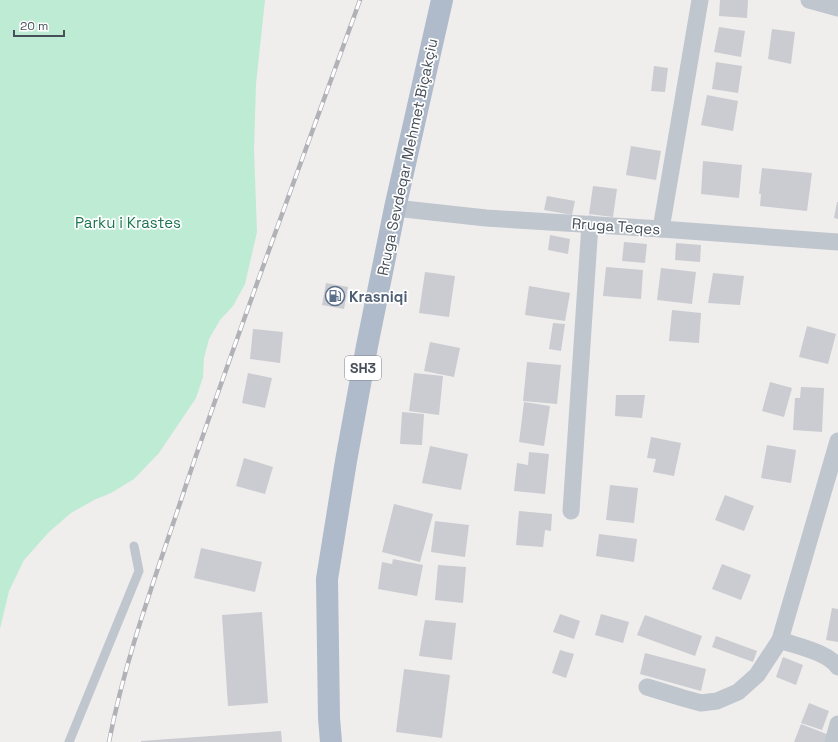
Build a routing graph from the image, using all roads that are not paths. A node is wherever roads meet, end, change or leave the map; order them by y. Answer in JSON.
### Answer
{"nodes":[{"id":1,"x":442,"y":0,"type":"edge"},
{"id":2,"x":700,"y":0,"type":"edge"},
{"id":3,"x":809,"y":0,"type":"edge"},
{"id":4,"x":838,"y":8,"type":"edge"},
{"id":5,"x":395,"y":208,"type":"junction"},
{"id":6,"x":590,"y":224,"type":"junction"},
{"id":7,"x":661,"y":229,"type":"junction"},
{"id":8,"x":838,"y":242,"type":"edge"},
{"id":9,"x":838,"y":441,"type":"edge"},
{"id":10,"x":571,"y":512,"type":"dead end"},
{"id":11,"x":134,"y":546,"type":"dead end"},
{"id":12,"x":780,"y":640,"type":"junction"},
{"id":13,"x":838,"y":667,"type":"edge"},
{"id":14,"x":647,"y":687,"type":"dead end"},
{"id":15,"x":838,"y":724,"type":"edge"},
{"id":16,"x":69,"y":742,"type":"edge"},
{"id":17,"x":330,"y":742,"type":"edge"},
{"id":18,"x":833,"y":742,"type":"edge"}],
"edges":[{"from":1,"to":5,"type":"main road","name":"Rruga Sevdeqar Mehmet Biçakçiu","number":"SH3"},
{"from":2,"to":7,"type":"street"},
{"from":3,"to":4,"type":"street"},
{"from":5,"to":6,"type":"street","name":"Rruga Teqes"},
{"from":5,"to":17,"type":"main road","name":"Rruga Sevdeqar Mehmet Biçakçiu","number":"SH3"},
{"from":6,"to":7,"type":"street","name":"Rruga Teqes"},
{"from":6,"to":10,"type":"street"},
{"from":7,"to":8,"type":"street","name":"Rruga Teqes"},
{"from":9,"to":12,"type":"street"},
{"from":11,"to":16,"type":"lane"},
{"from":12,"to":13,"type":"street"},
{"from":12,"to":14,"type":"street"},
{"from":15,"to":18,"type":"street"}]}
